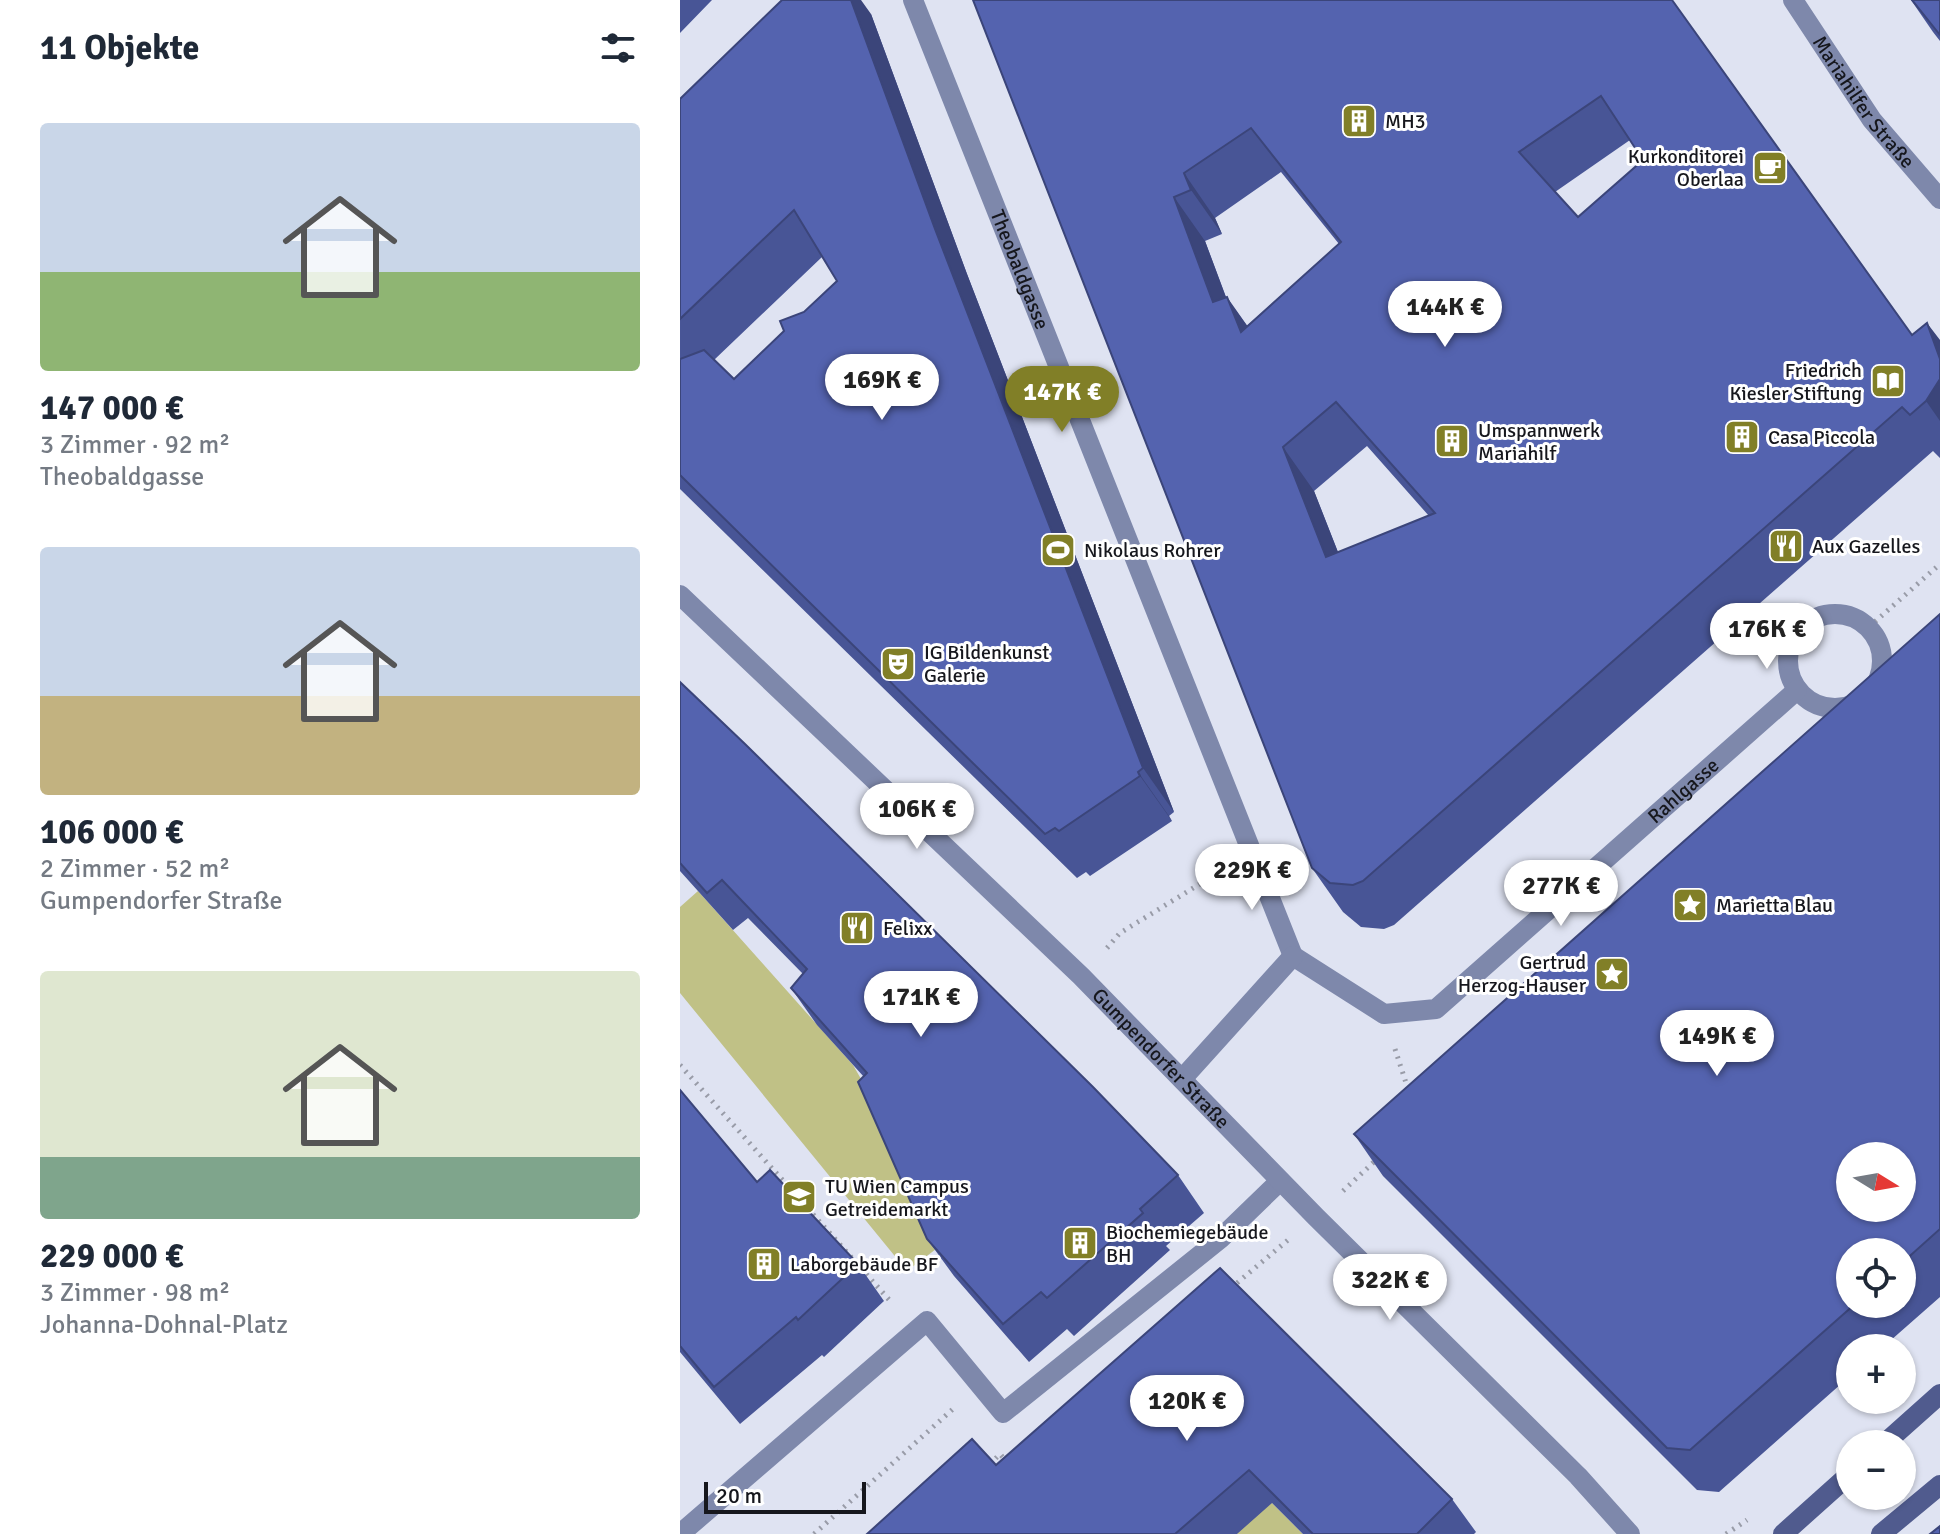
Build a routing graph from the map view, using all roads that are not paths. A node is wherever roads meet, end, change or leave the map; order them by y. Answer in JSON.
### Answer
{"nodes":[{"id":1,"x":913,"y":0,"type":"edge"},
{"id":2,"x":1793,"y":0,"type":"edge"},
{"id":3,"x":1940,"y":199,"type":"edge"},
{"id":4,"x":680,"y":595,"type":"edge"},
{"id":5,"x":1797,"y":690,"type":"junction"},
{"id":6,"x":1293,"y":956,"type":"junction"},
{"id":7,"x":1182,"y":1079,"type":"junction"},
{"id":8,"x":1280,"y":1181,"type":"junction"},
{"id":9,"x":1940,"y":1394,"type":"edge"},
{"id":10,"x":1900,"y":1430,"type":"edge"},
{"id":11,"x":1940,"y":1485,"type":"edge"},
{"id":12,"x":1836,"y":1487,"type":"edge"},
{"id":13,"x":680,"y":1534,"type":"edge"},
{"id":14,"x":1630,"y":1534,"type":"edge"},
{"id":15,"x":1783,"y":1534,"type":"edge"},
{"id":16,"x":1881,"y":1534,"type":"edge"}],
"edges":[{"from":1,"to":6,"type":"street","name":"Theobaldgasse"},
{"from":2,"to":3,"type":"street","name":"Mariahilfer Straße"},
{"from":4,"to":7,"type":"street","name":"Gumpendorfer Straße"},
{"from":5,"to":5,"type":"street"},
{"from":5,"to":6,"type":"street","name":"Rahlgasse"},
{"from":6,"to":7,"type":"street"},
{"from":7,"to":8,"type":"street","name":"Gumpendorfer Straße"},
{"from":8,"to":13,"type":"street"},
{"from":8,"to":14,"type":"street","name":"Gumpendorfer Straße"},
{"from":9,"to":10,"type":"main road"},
{"from":11,"to":16,"type":"main road"},
{"from":12,"to":15,"type":"main road"}]}
